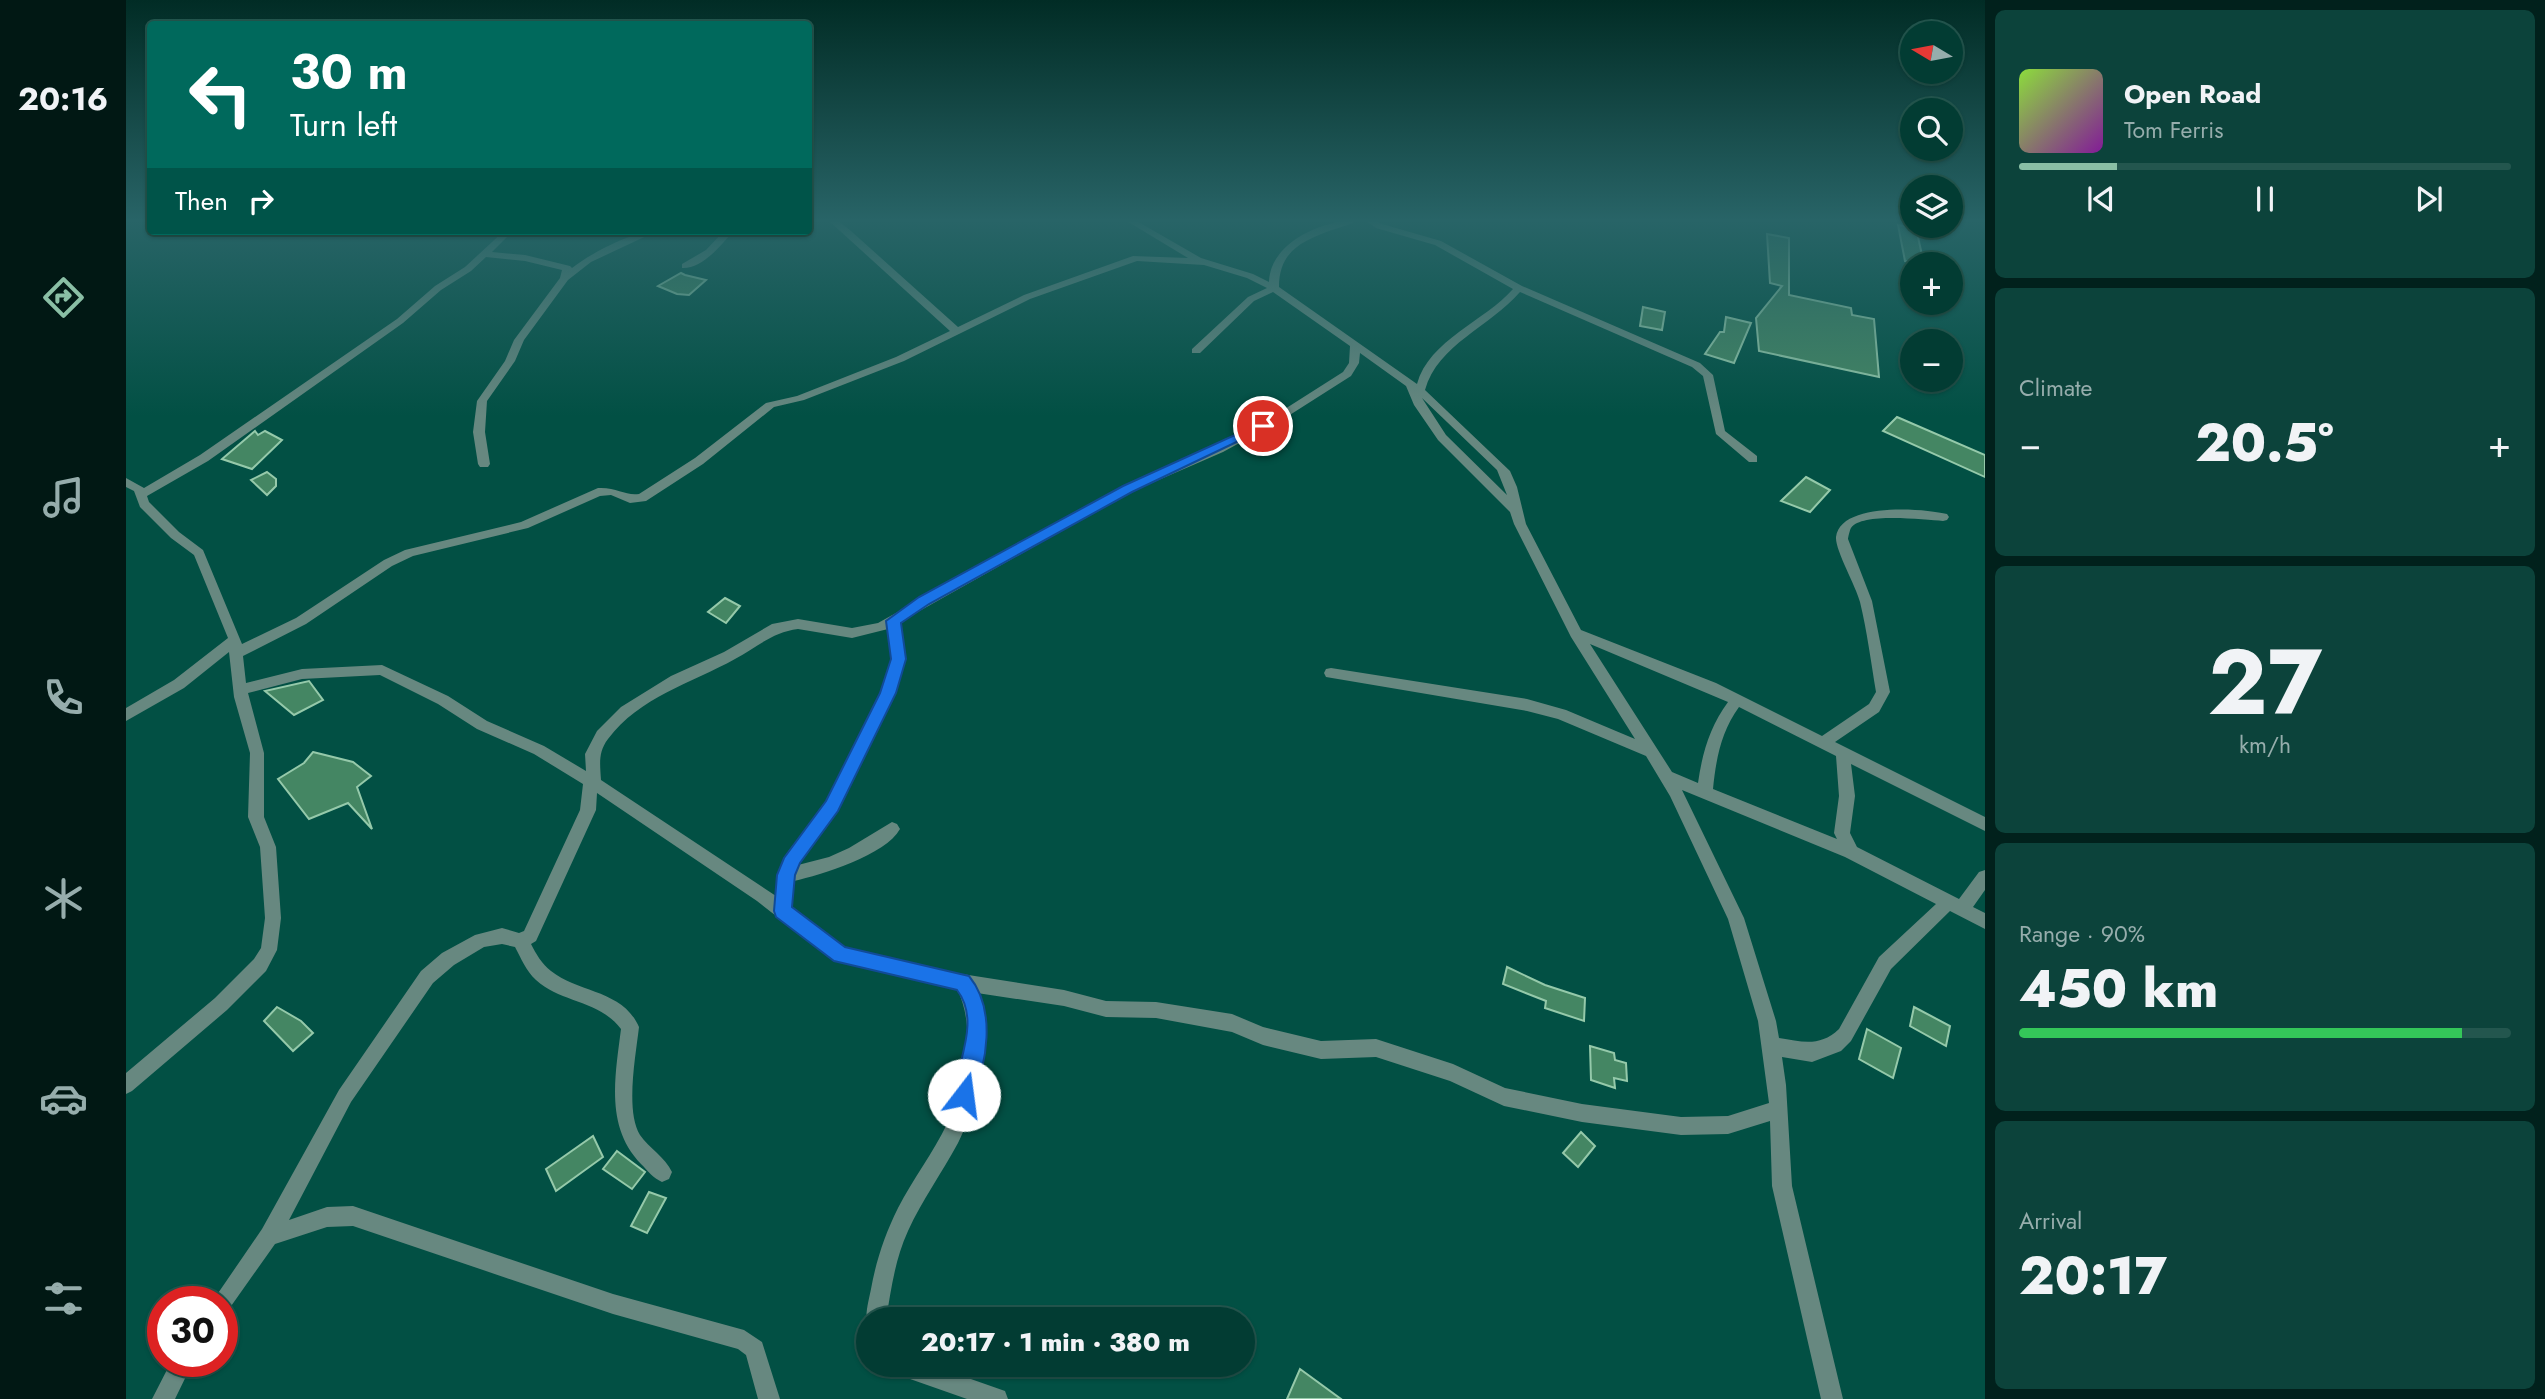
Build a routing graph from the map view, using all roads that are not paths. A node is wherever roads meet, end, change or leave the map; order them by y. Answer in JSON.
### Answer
{"nodes":[{"id":1,"x":444,"y":285,"type":"edge"},
{"id":2,"x":560,"y":285,"type":"edge"},
{"id":3,"x":904,"y":285,"type":"edge"},
{"id":4,"x":1060,"y":285,"type":"edge"},
{"id":5,"x":1269,"y":285,"type":"edge"},
{"id":6,"x":1514,"y":285,"type":"edge"},
{"id":7,"x":1274,"y":288,"type":"junction"},
{"id":8,"x":1519,"y":288,"type":"junction"},
{"id":9,"x":955,"y":330,"type":"junction"},
{"id":10,"x":1355,"y":345,"type":"junction"},
{"id":11,"x":1196,"y":351,"type":"dead end"},
{"id":12,"x":1416,"y":389,"type":"junction"},
{"id":13,"x":1753,"y":459,"type":"dead end"},
{"id":14,"x":484,"y":464,"type":"dead end"},
{"id":15,"x":126,"y":482,"type":"edge"},
{"id":16,"x":141,"y":495,"type":"junction"},
{"id":17,"x":1943,"y":517,"type":"dead end"},
{"id":18,"x":893,"y":621,"type":"junction"},
{"id":19,"x":1576,"y":632,"type":"junction"},
{"id":20,"x":236,"y":647,"type":"junction"},
{"id":21,"x":1331,"y":673,"type":"dead end"},
{"id":22,"x":240,"y":690,"type":"junction"},
{"id":23,"x":1736,"y":701,"type":"junction"},
{"id":24,"x":126,"y":715,"type":"edge"},
{"id":25,"x":1822,"y":743,"type":"junction"},
{"id":26,"x":1653,"y":753,"type":"junction"},
{"id":27,"x":1843,"y":754,"type":"junction"},
{"id":28,"x":1667,"y":777,"type":"junction"},
{"id":29,"x":593,"y":782,"type":"junction"},
{"id":30,"x":1704,"y":792,"type":"junction"},
{"id":31,"x":1985,"y":824,"type":"edge"},
{"id":32,"x":892,"y":829,"type":"dead end"},
{"id":33,"x":1851,"y":852,"type":"junction"},
{"id":34,"x":786,"y":875,"type":"junction"},
{"id":35,"x":1985,"y":877,"type":"edge"},
{"id":36,"x":1954,"y":906,"type":"junction"},
{"id":37,"x":783,"y":911,"type":"junction"},
{"id":38,"x":1985,"y":921,"type":"edge"},
{"id":39,"x":520,"y":941,"type":"junction"},
{"id":40,"x":962,"y":982,"type":"junction"},
{"id":41,"x":1771,"y":1046,"type":"junction"},
{"id":42,"x":126,"y":1085,"type":"edge"},
{"id":43,"x":1776,"y":1110,"type":"junction"},
{"id":44,"x":662,"y":1172,"type":"dead end"},
{"id":45,"x":269,"y":1236,"type":"junction"},
{"id":46,"x":233,"y":1286,"type":"edge"},
{"id":47,"x":878,"y":1307,"type":"edge"},
{"id":48,"x":174,"y":1377,"type":"edge"},
{"id":49,"x":935,"y":1377,"type":"edge"},
{"id":50,"x":163,"y":1399,"type":"edge"},
{"id":51,"x":769,"y":1399,"type":"edge"},
{"id":52,"x":997,"y":1399,"type":"edge"},
{"id":53,"x":1832,"y":1399,"type":"edge"}],
"edges":[{"from":1,"to":16,"type":"street"},
{"from":2,"to":14,"type":"street"},
{"from":3,"to":9,"type":"street"},
{"from":4,"to":9,"type":"street"},
{"from":5,"to":7,"type":"street"},
{"from":6,"to":8,"type":"street"},
{"from":7,"to":10,"type":"street"},
{"from":7,"to":11,"type":"street"},
{"from":8,"to":12,"type":"street"},
{"from":8,"to":13,"type":"street"},
{"from":9,"to":20,"type":"street"},
{"from":10,"to":12,"type":"street"},
{"from":10,"to":18,"type":"street"},
{"from":12,"to":19,"type":"street"},
{"from":15,"to":16,"type":"street"},
{"from":16,"to":20,"type":"street"},
{"from":17,"to":25,"type":"street"},
{"from":18,"to":29,"type":"street"},
{"from":18,"to":34,"type":"street"},
{"from":19,"to":23,"type":"street"},
{"from":19,"to":26,"type":"street"},
{"from":20,"to":22,"type":"street"},
{"from":20,"to":24,"type":"street"},
{"from":21,"to":26,"type":"street"},
{"from":22,"to":29,"type":"street"},
{"from":22,"to":42,"type":"street"},
{"from":23,"to":25,"type":"street"},
{"from":23,"to":30,"type":"street"},
{"from":25,"to":27,"type":"street"},
{"from":26,"to":28,"type":"street"},
{"from":27,"to":31,"type":"street"},
{"from":27,"to":33,"type":"street"},
{"from":28,"to":30,"type":"street"},
{"from":28,"to":41,"type":"street"},
{"from":29,"to":37,"type":"street"},
{"from":29,"to":39,"type":"street"},
{"from":30,"to":33,"type":"street"},
{"from":32,"to":34,"type":"street"},
{"from":33,"to":36,"type":"street"},
{"from":34,"to":37,"type":"street"},
{"from":35,"to":36,"type":"street"},
{"from":36,"to":38,"type":"street"},
{"from":36,"to":41,"type":"street"},
{"from":37,"to":40,"type":"street"},
{"from":39,"to":44,"type":"street"},
{"from":39,"to":45,"type":"street"},
{"from":40,"to":43,"type":"street"},
{"from":40,"to":47,"type":"street"},
{"from":41,"to":43,"type":"street"},
{"from":43,"to":53,"type":"street"},
{"from":45,"to":46,"type":"street"},
{"from":45,"to":51,"type":"street"},
{"from":48,"to":50,"type":"street"},
{"from":49,"to":52,"type":"street"}]}
